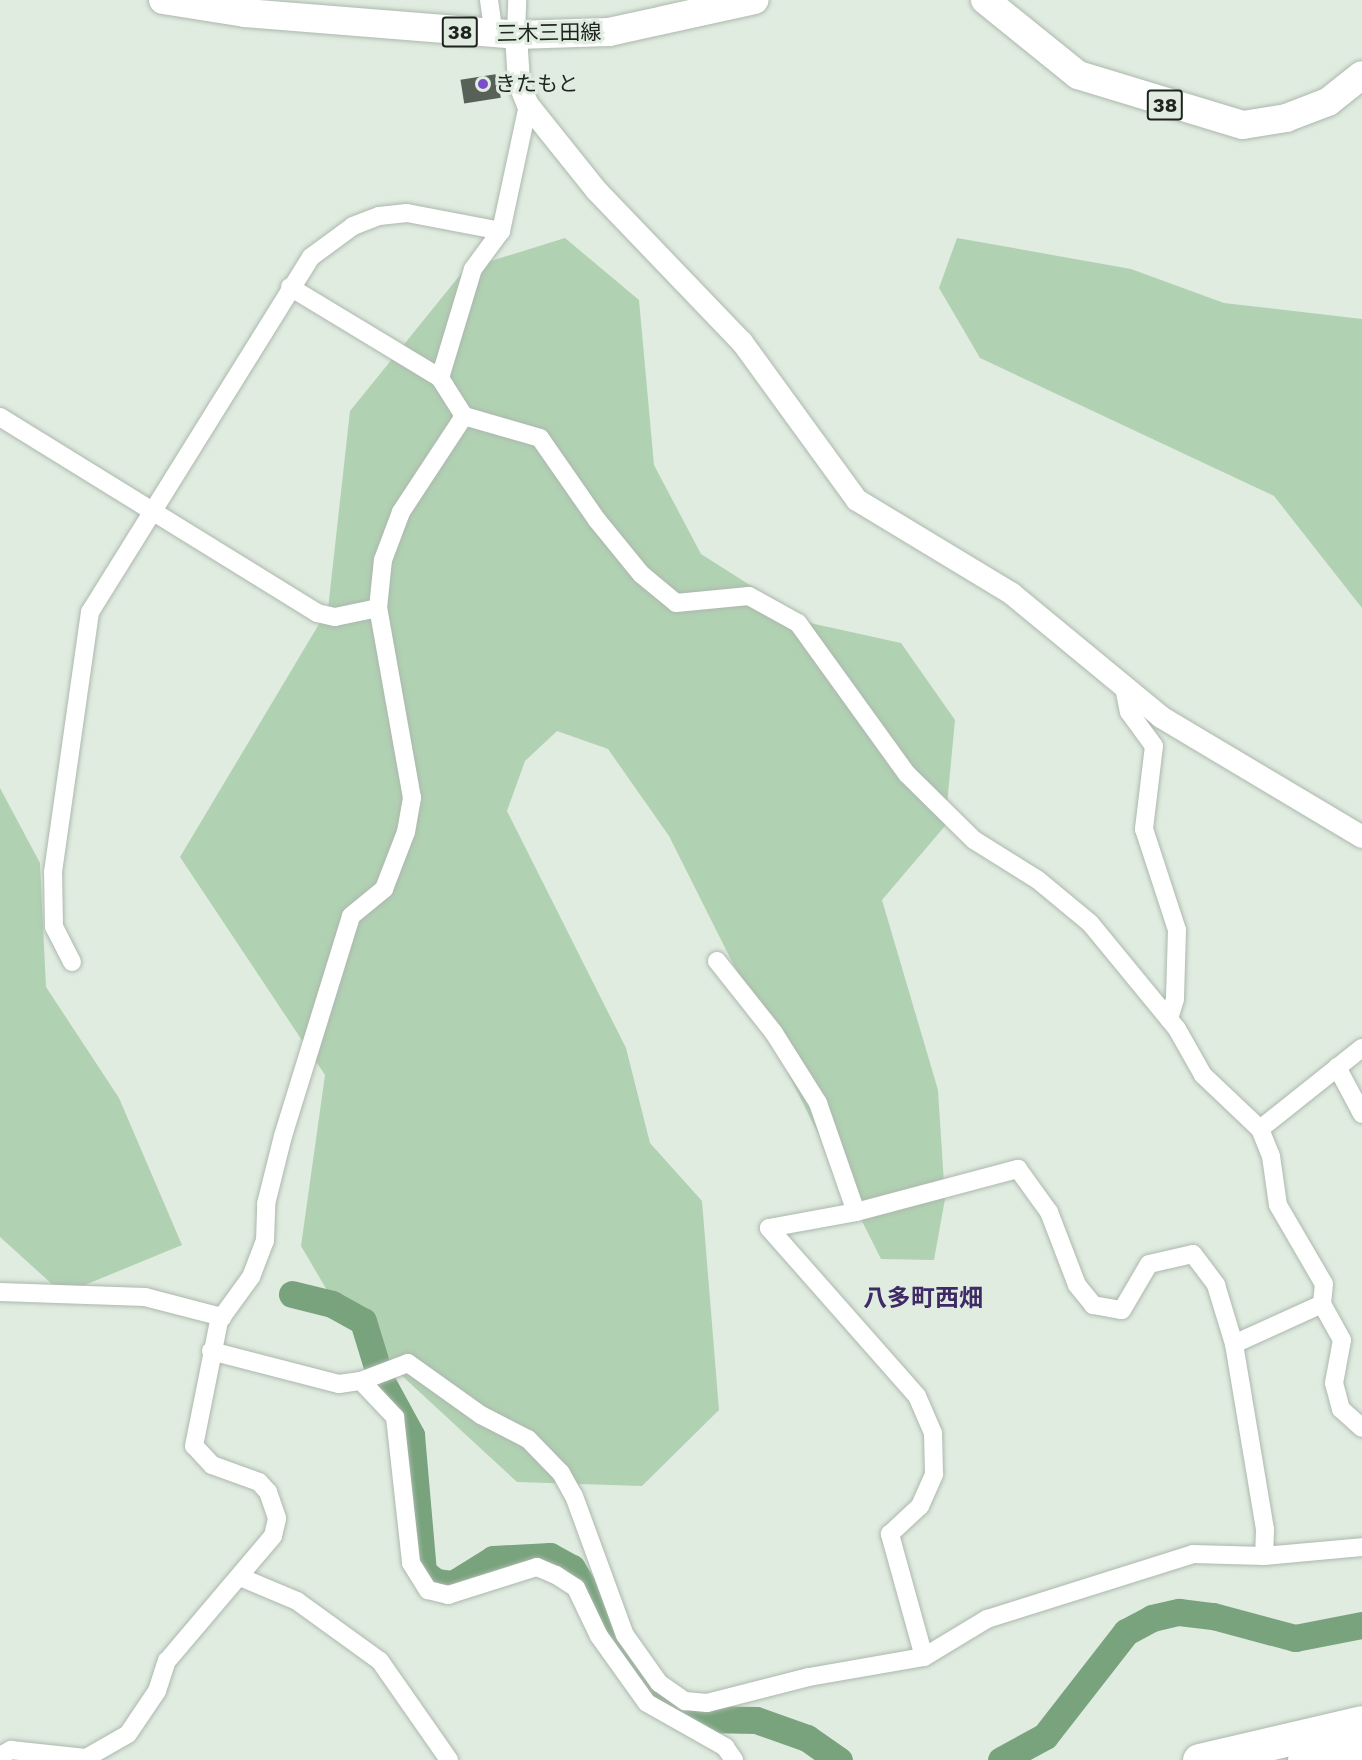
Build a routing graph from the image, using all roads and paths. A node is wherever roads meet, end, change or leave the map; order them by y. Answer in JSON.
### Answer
{"nodes":[{"id":1,"x":163,"y":0,"type":"edge"},
{"id":2,"x":489,"y":0,"type":"edge"},
{"id":3,"x":517,"y":0,"type":"edge"},
{"id":4,"x":755,"y":0,"type":"edge"},
{"id":5,"x":985,"y":0,"type":"edge"},
{"id":6,"x":505,"y":35,"type":"junction"},
{"id":7,"x":1362,"y":75,"type":"edge"},
{"id":8,"x":528,"y":105,"type":"junction"},
{"id":9,"x":501,"y":231,"type":"junction"},
{"id":10,"x":290,"y":287,"type":"junction"},
{"id":11,"x":440,"y":378,"type":"junction"},
{"id":12,"x":464,"y":416,"type":"junction"},
{"id":13,"x":0,"y":417,"type":"edge"},
{"id":14,"x":152,"y":511,"type":"junction"},
{"id":15,"x":378,"y":608,"type":"junction"},
{"id":16,"x":1124,"y":687,"type":"junction"},
{"id":17,"x":1362,"y":837,"type":"edge"},
{"id":18,"x":717,"y":961,"type":"dead end"},
{"id":19,"x":72,"y":962,"type":"dead end"},
{"id":20,"x":1169,"y":1019,"type":"junction"},
{"id":21,"x":1362,"y":1048,"type":"edge"},
{"id":22,"x":1337,"y":1067,"type":"junction"},
{"id":23,"x":1362,"y":1114,"type":"edge"},
{"id":24,"x":1260,"y":1129,"type":"junction"},
{"id":25,"x":856,"y":1212,"type":"junction"},
{"id":26,"x":0,"y":1292,"type":"edge"},
{"id":27,"x":1322,"y":1304,"type":"junction"},
{"id":28,"x":217,"y":1332,"type":"junction"},
{"id":29,"x":1234,"y":1344,"type":"junction"},
{"id":30,"x":361,"y":1381,"type":"junction"},
{"id":31,"x":1362,"y":1428,"type":"edge"},
{"id":32,"x":1362,"y":1547,"type":"edge"},
{"id":33,"x":1264,"y":1556,"type":"junction"},
{"id":34,"x":240,"y":1577,"type":"junction"},
{"id":35,"x":924,"y":1657,"type":"junction"},
{"id":36,"x":1362,"y":1722,"type":"edge"},
{"id":37,"x":1362,"y":1749,"type":"edge"},
{"id":38,"x":0,"y":1756,"type":"edge"},
{"id":39,"x":109,"y":1756,"type":"edge"},
{"id":40,"x":449,"y":1760,"type":"edge"},
{"id":41,"x":734,"y":1760,"type":"edge"},
{"id":42,"x":1199,"y":1760,"type":"edge"},
{"id":43,"x":1304,"y":1760,"type":"edge"}],
"edges":[{"from":1,"to":6,"type":"main road","name":"三木三田線","number":"38"},
{"from":2,"to":6,"type":"street"},
{"from":3,"to":6,"type":"street"},
{"from":4,"to":6,"type":"main road","name":"三木三田線","number":"38"},
{"from":5,"to":7,"type":"main road","number":"38"},
{"from":6,"to":8,"type":"street"},
{"from":8,"to":9,"type":"street"},
{"from":8,"to":16,"type":"street"},
{"from":9,"to":10,"type":"street"},
{"from":9,"to":11,"type":"street"},
{"from":10,"to":11,"type":"street"},
{"from":10,"to":14,"type":"street"},
{"from":11,"to":12,"type":"street"},
{"from":12,"to":15,"type":"street"},
{"from":12,"to":20,"type":"street"},
{"from":13,"to":14,"type":"street"},
{"from":14,"to":15,"type":"street"},
{"from":14,"to":19,"type":"street"},
{"from":15,"to":28,"type":"street"},
{"from":16,"to":17,"type":"street"},
{"from":16,"to":20,"type":"street"},
{"from":18,"to":25,"type":"street"},
{"from":20,"to":24,"type":"street"},
{"from":21,"to":22,"type":"street"},
{"from":22,"to":23,"type":"street"},
{"from":22,"to":24,"type":"street"},
{"from":24,"to":27,"type":"street"},
{"from":25,"to":29,"type":"street"},
{"from":25,"to":35,"type":"street"},
{"from":26,"to":28,"type":"street"},
{"from":27,"to":29,"type":"street"},
{"from":27,"to":31,"type":"street"},
{"from":28,"to":30,"type":"street"},
{"from":28,"to":34,"type":"street"},
{"from":29,"to":33,"type":"street"},
{"from":30,"to":35,"type":"street"},
{"from":30,"to":41,"type":"street"},
{"from":32,"to":33,"type":"street"},
{"from":33,"to":35,"type":"street"},
{"from":34,"to":39,"type":"street"},
{"from":34,"to":40,"type":"street"},
{"from":36,"to":42,"type":"highway"},
{"from":37,"to":43,"type":"highway"},
{"from":38,"to":39,"type":"street"}]}
